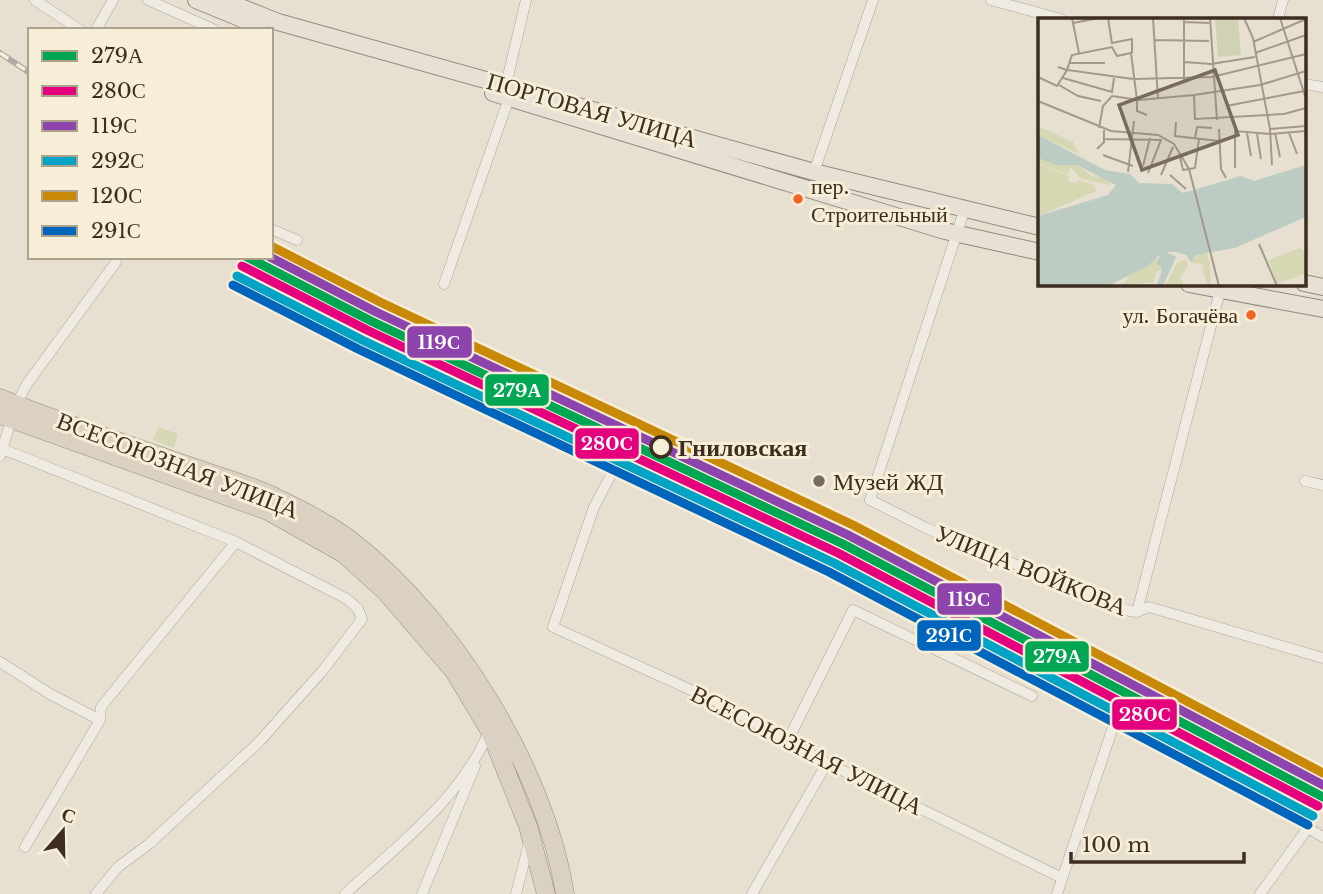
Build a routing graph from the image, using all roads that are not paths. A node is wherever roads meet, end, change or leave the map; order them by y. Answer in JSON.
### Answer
{"nodes":[{"id":1,"x":35,"y":0,"type":"edge"},
{"id":2,"x":113,"y":0,"type":"edge"},
{"id":3,"x":148,"y":0,"type":"edge"},
{"id":4,"x":197,"y":0,"type":"edge"},
{"id":5,"x":223,"y":0,"type":"edge"},
{"id":6,"x":526,"y":0,"type":"edge"},
{"id":7,"x":873,"y":0,"type":"edge"},
{"id":8,"x":991,"y":0,"type":"edge"},
{"id":9,"x":1283,"y":0,"type":"edge"},
{"id":10,"x":249,"y":16,"type":"edge"},
{"id":11,"x":1057,"y":18,"type":"edge"},
{"id":12,"x":1278,"y":18,"type":"edge"},
{"id":13,"x":77,"y":28,"type":"edge"},
{"id":14,"x":97,"y":28,"type":"edge"},
{"id":15,"x":211,"y":28,"type":"edge"},
{"id":16,"x":267,"y":28,"type":"edge"},
{"id":17,"x":273,"y":31,"type":"edge"},
{"id":18,"x":506,"y":93,"type":"junction"},
{"id":19,"x":814,"y":172,"type":"junction"},
{"id":20,"x":964,"y":211,"type":"junction"},
{"id":21,"x":1038,"y":227,"type":"edge"},
{"id":22,"x":273,"y":230,"type":"edge"},
{"id":23,"x":957,"y":234,"type":"junction"},
{"id":24,"x":297,"y":240,"type":"dead end"},
{"id":25,"x":1038,"y":251,"type":"edge"},
{"id":26,"x":116,"y":262,"type":"dead end"},
{"id":27,"x":444,"y":284,"type":"dead end"},
{"id":28,"x":1200,"y":285,"type":"edge"},
{"id":29,"x":1221,"y":287,"type":"edge"},
{"id":30,"x":1323,"y":309,"type":"edge"},
{"id":31,"x":7,"y":410,"type":"edge"},
{"id":32,"x":1,"y":451,"type":"edge"},
{"id":33,"x":620,"y":458,"type":"dead end"},
{"id":34,"x":1305,"y":481,"type":"dead end"},
{"id":35,"x":1323,"y":485,"type":"edge"},
{"id":36,"x":236,"y":542,"type":"junction"},
{"id":37,"x":1137,"y":612,"type":"junction"},
{"id":38,"x":1323,"y":659,"type":"edge"},
{"id":39,"x":0,"y":662,"type":"edge"},
{"id":40,"x":1032,"y":696,"type":"dead end"},
{"id":41,"x":100,"y":720,"type":"junction"},
{"id":42,"x":1113,"y":727,"type":"dead end"},
{"id":43,"x":490,"y":731,"type":"junction"},
{"id":44,"x":788,"y":740,"type":"junction"},
{"id":45,"x":481,"y":752,"type":"junction"},
{"id":46,"x":827,"y":763,"type":"junction"},
{"id":47,"x":531,"y":836,"type":"junction"},
{"id":48,"x":1323,"y":836,"type":"edge"},
{"id":49,"x":25,"y":847,"type":"dead end"},
{"id":50,"x":554,"y":847,"type":"junction"},
{"id":51,"x":536,"y":855,"type":"junction"},
{"id":52,"x":1060,"y":877,"type":"junction"},
{"id":53,"x":96,"y":894,"type":"edge"},
{"id":54,"x":345,"y":894,"type":"edge"},
{"id":55,"x":422,"y":894,"type":"edge"},
{"id":56,"x":516,"y":894,"type":"edge"},
{"id":57,"x":546,"y":894,"type":"edge"},
{"id":58,"x":565,"y":894,"type":"edge"},
{"id":59,"x":752,"y":894,"type":"edge"},
{"id":60,"x":1057,"y":894,"type":"edge"},
{"id":61,"x":1260,"y":894,"type":"edge"}],
"edges":[{"from":1,"to":13,"type":"street"},
{"from":2,"to":14,"type":"street"},
{"from":3,"to":15,"type":"street"},
{"from":4,"to":10,"type":"main road","name":"ПОРТОВАЯ УЛИЦА"},
{"from":5,"to":10,"type":"main road","name":"ПОРТОВАЯ УЛИЦА"},
{"from":6,"to":18,"type":"street"},
{"from":7,"to":19,"type":"street"},
{"from":8,"to":11,"type":"street"},
{"from":9,"to":12,"type":"street"},
{"from":10,"to":16,"type":"main road","name":"ПОРТОВАЯ УЛИЦА"},
{"from":10,"to":18,"type":"main road","name":"ПОРТОВАЯ УЛИЦА"},
{"from":17,"to":18,"type":"main road","name":"ПОРТОВАЯ УЛИЦА"},
{"from":18,"to":19,"type":"main road","name":"ПОРТОВАЯ УЛИЦА"},
{"from":18,"to":23,"type":"main road","name":"ПОРТОВАЯ УЛИЦА"},
{"from":18,"to":27,"type":"street"},
{"from":19,"to":20,"type":"main road","name":"ПОРТОВАЯ УЛИЦА"},
{"from":20,"to":21,"type":"main road","name":"ПОРТОВАЯ УЛИЦА"},
{"from":20,"to":23,"type":"street"},
{"from":22,"to":24,"type":"street"},
{"from":23,"to":25,"type":"main road","name":"ПОРТОВАЯ УЛИЦА"},
{"from":23,"to":37,"type":"street","name":"УЛИЦА ВОЙКОВА"},
{"from":26,"to":31,"type":"street"},
{"from":28,"to":29,"type":"main road"},
{"from":29,"to":30,"type":"main road"},
{"from":29,"to":37,"type":"street"},
{"from":31,"to":32,"type":"street"},
{"from":31,"to":43,"type":"highway","name":"ВСЕСОЮЗНАЯ УЛИЦА"},
{"from":31,"to":50,"type":"highway","name":"ВСЕСОЮЗНАЯ УЛИЦА"},
{"from":32,"to":36,"type":"street"},
{"from":33,"to":44,"type":"street","name":"ВСЕСОЮЗНАЯ УЛИЦА"},
{"from":34,"to":35,"type":"street"},
{"from":36,"to":41,"type":"street"},
{"from":36,"to":53,"type":"street"},
{"from":37,"to":38,"type":"street","name":"УЛИЦА ВОЙКОВА"},
{"from":39,"to":41,"type":"street"},
{"from":40,"to":44,"type":"street"},
{"from":41,"to":49,"type":"street"},
{"from":42,"to":52,"type":"street"},
{"from":43,"to":45,"type":"street"},
{"from":43,"to":47,"type":"highway","name":"ВСЕСОЮЗНАЯ УЛИЦА"},
{"from":44,"to":46,"type":"street","name":"ВСЕСОЮЗНАЯ УЛИЦА"},
{"from":45,"to":54,"type":"street"},
{"from":45,"to":55,"type":"street"},
{"from":46,"to":52,"type":"street","name":"ВСЕСОЮЗНАЯ УЛИЦА"},
{"from":46,"to":59,"type":"street"},
{"from":47,"to":51,"type":"highway","name":"ВСЕСОЮЗНАЯ УЛИЦА"},
{"from":47,"to":56,"type":"street"},
{"from":48,"to":61,"type":"street"},
{"from":50,"to":51,"type":"street"},
{"from":50,"to":58,"type":"highway","name":"ВСЕСОЮЗНАЯ УЛИЦА"},
{"from":51,"to":57,"type":"highway","name":"ВСЕСОЮЗНАЯ УЛИЦА"},
{"from":52,"to":60,"type":"street"}]}
